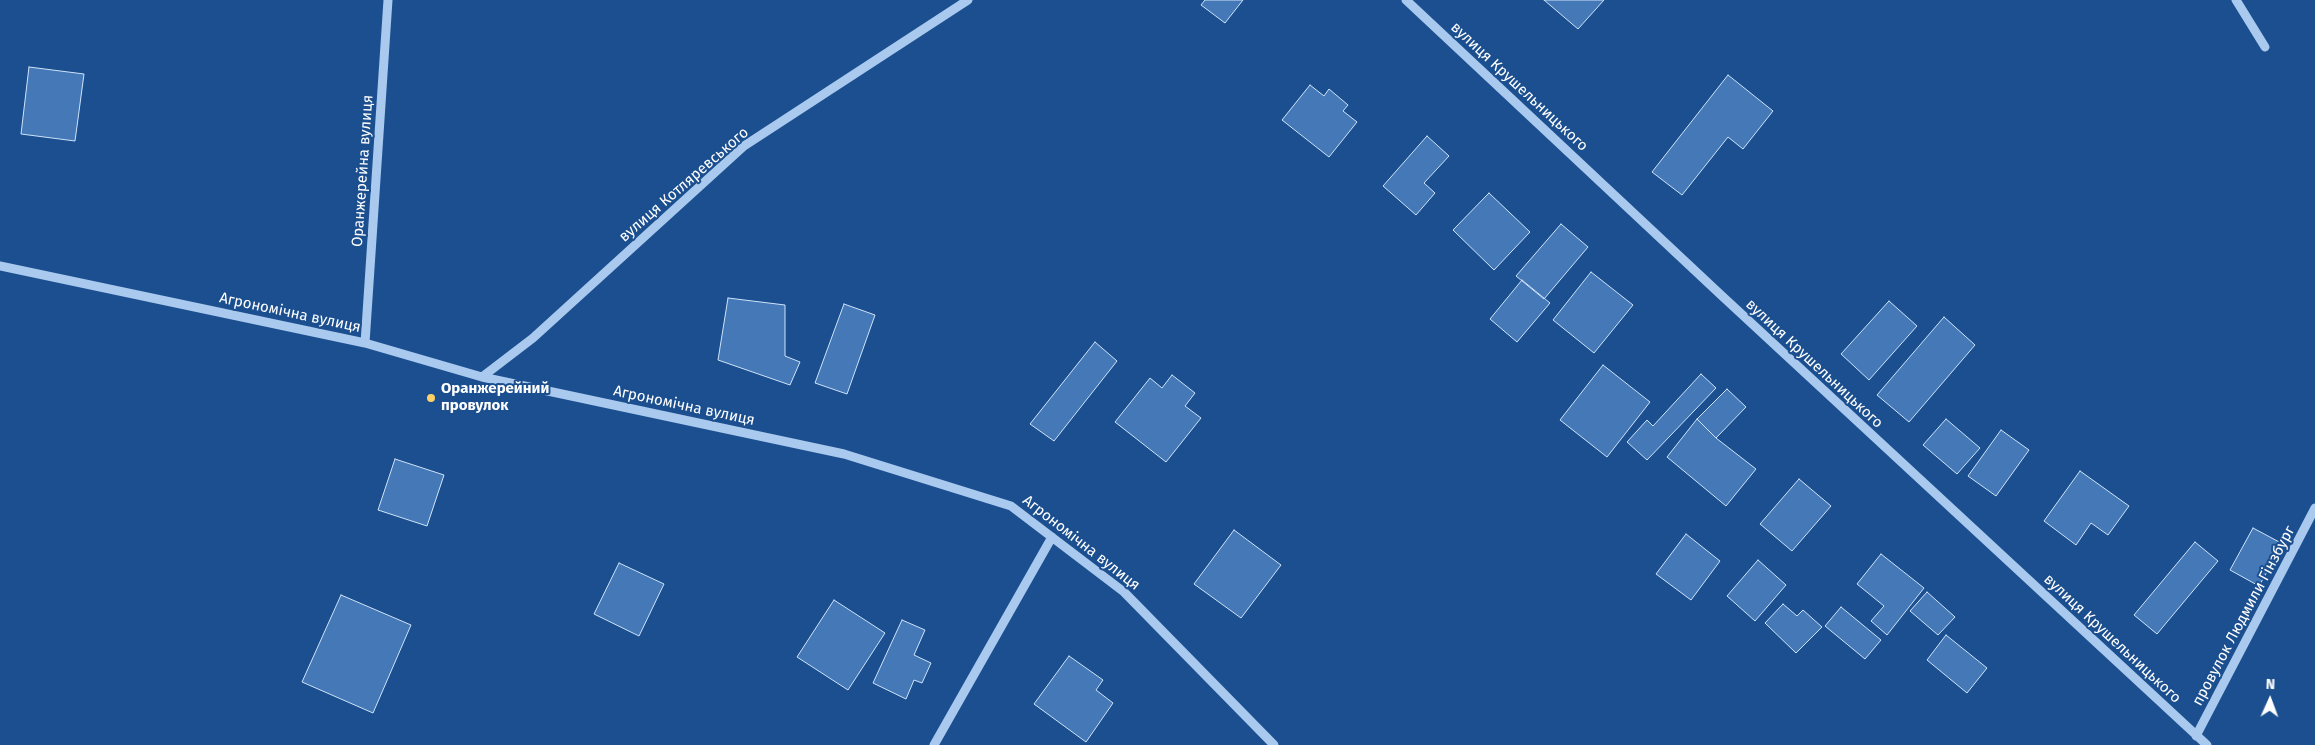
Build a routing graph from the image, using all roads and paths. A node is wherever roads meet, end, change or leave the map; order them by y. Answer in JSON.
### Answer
{"nodes":[{"id":1,"x":388,"y":0,"type":"edge"},
{"id":2,"x":968,"y":0,"type":"edge"},
{"id":3,"x":1406,"y":0,"type":"edge"},
{"id":4,"x":2236,"y":0,"type":"edge"},
{"id":5,"x":2265,"y":47,"type":"dead end"},
{"id":6,"x":0,"y":266,"type":"edge"},
{"id":7,"x":365,"y":343,"type":"junction"},
{"id":8,"x":482,"y":377,"type":"junction"},
{"id":9,"x":2315,"y":508,"type":"edge"},
{"id":10,"x":1052,"y":537,"type":"junction"},
{"id":11,"x":2196,"y":736,"type":"junction"},
{"id":12,"x":934,"y":745,"type":"edge"},
{"id":13,"x":1274,"y":745,"type":"edge"},
{"id":14,"x":2206,"y":745,"type":"edge"}],
"edges":[{"from":1,"to":7,"type":"street","name":"Оранжерейна вулиця"},
{"from":2,"to":8,"type":"street","name":"вулиця Котляревського"},
{"from":3,"to":11,"type":"street","name":"вулиця Крушельницького"},
{"from":4,"to":5,"type":"street"},
{"from":6,"to":7,"type":"street","name":"Агрономічна вулиця"},
{"from":7,"to":8,"type":"street","name":"Агрономічна вулиця"},
{"from":8,"to":10,"type":"street","name":"Агрономічна вулиця"},
{"from":9,"to":11,"type":"street","name":"провулок Людмили Гінзбург"},
{"from":10,"to":12,"type":"street"},
{"from":10,"to":13,"type":"street","name":"Агрономічна вулиця"},
{"from":11,"to":14,"type":"street","name":"вулиця Крушельницького"}]}
